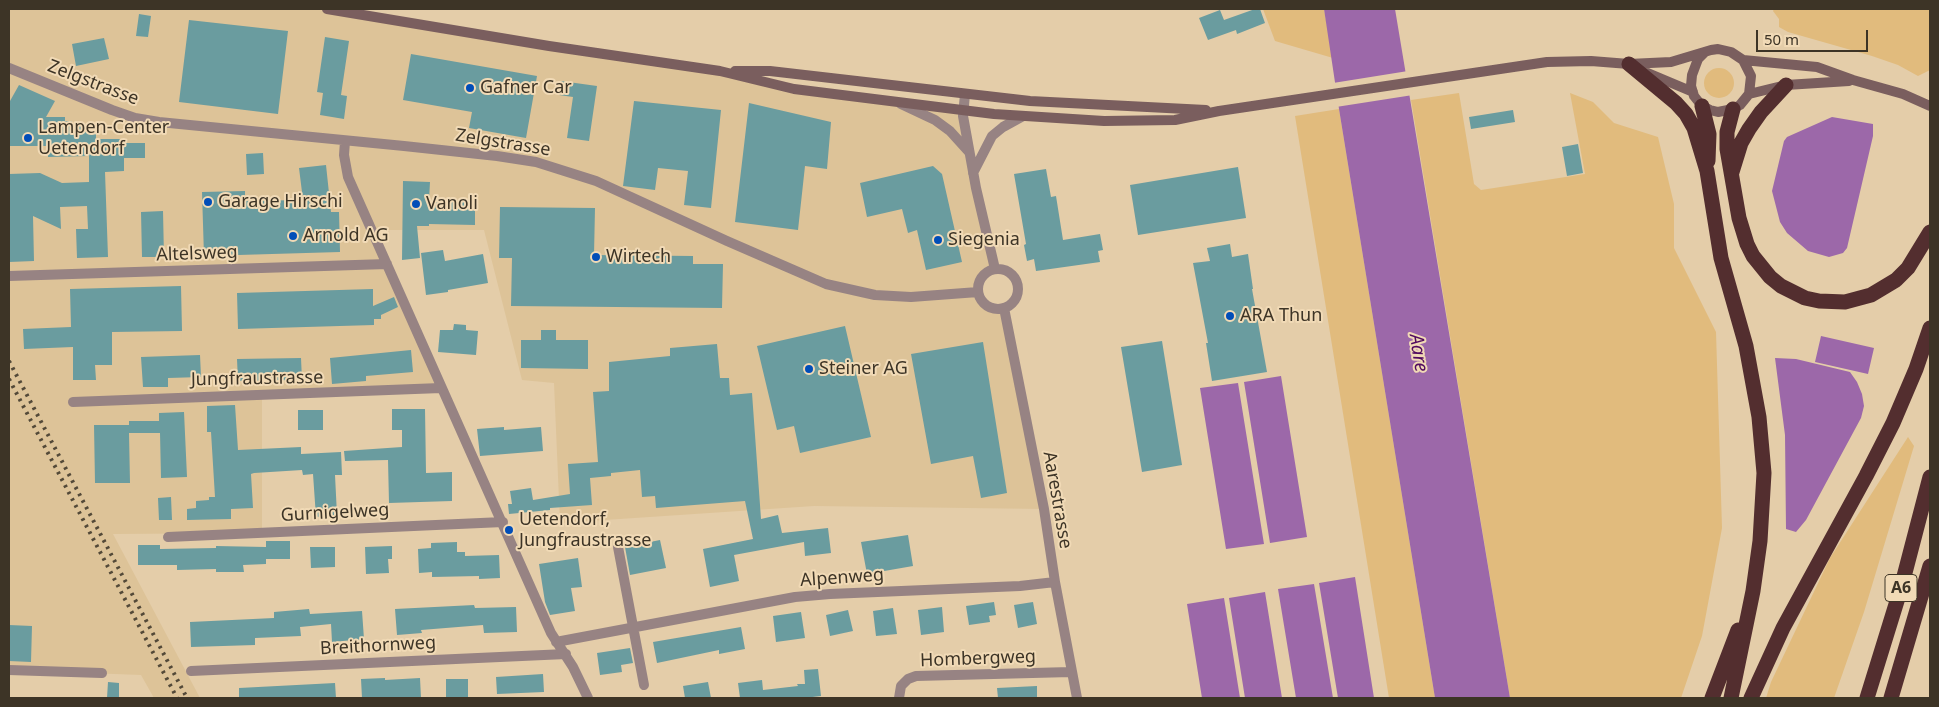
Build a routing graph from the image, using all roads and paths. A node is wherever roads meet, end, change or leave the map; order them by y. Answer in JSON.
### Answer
{"nodes":[{"id":1,"x":327,"y":9,"type":"edge"},
{"id":2,"x":1705,"y":52,"type":"junction"},
{"id":3,"x":1743,"y":60,"type":"junction"},
{"id":4,"x":1629,"y":64,"type":"junction"},
{"id":5,"x":9,"y":68,"type":"edge"},
{"id":6,"x":720,"y":71,"type":"junction"},
{"id":7,"x":1853,"y":80,"type":"junction"},
{"id":8,"x":1786,"y":85,"type":"junction"},
{"id":9,"x":1692,"y":92,"type":"junction"},
{"id":10,"x":965,"y":94,"type":"junction"},
{"id":11,"x":1748,"y":94,"type":"junction"},
{"id":12,"x":898,"y":102,"type":"junction"},
{"id":13,"x":1702,"y":106,"type":"junction"},
{"id":14,"x":1930,"y":106,"type":"edge"},
{"id":15,"x":1733,"y":109,"type":"junction"},
{"id":16,"x":964,"y":110,"type":"junction"},
{"id":17,"x":1220,"y":111,"type":"junction"},
{"id":18,"x":1023,"y":116,"type":"junction"},
{"id":19,"x":345,"y":140,"type":"junction"},
{"id":20,"x":969,"y":152,"type":"junction"},
{"id":21,"x":1707,"y":171,"type":"junction"},
{"id":22,"x":973,"y":173,"type":"junction"},
{"id":23,"x":1732,"y":174,"type":"junction"},
{"id":24,"x":1930,"y":232,"type":"edge"},
{"id":25,"x":387,"y":264,"type":"junction"},
{"id":26,"x":995,"y":269,"type":"junction"},
{"id":27,"x":9,"y":276,"type":"edge"},
{"id":28,"x":978,"y":292,"type":"junction"},
{"id":29,"x":1004,"y":308,"type":"junction"},
{"id":30,"x":1930,"y":328,"type":"edge"},
{"id":31,"x":441,"y":388,"type":"junction"},
{"id":32,"x":73,"y":402,"type":"dead end"},
{"id":33,"x":1930,"y":477,"type":"edge"},
{"id":34,"x":503,"y":522,"type":"junction"},
{"id":35,"x":168,"y":537,"type":"dead end"},
{"id":36,"x":618,"y":547,"type":"dead end"},
{"id":37,"x":1930,"y":566,"type":"edge"},
{"id":38,"x":1055,"y":582,"type":"junction"},
{"id":39,"x":1753,"y":592,"type":"junction"},
{"id":40,"x":634,"y":627,"type":"junction"},
{"id":41,"x":556,"y":642,"type":"junction"},
{"id":42,"x":566,"y":654,"type":"junction"},
{"id":43,"x":9,"y":670,"type":"edge"},
{"id":44,"x":191,"y":671,"type":"dead end"},
{"id":45,"x":1071,"y":672,"type":"junction"},
{"id":46,"x":102,"y":673,"type":"dead end"},
{"id":47,"x":644,"y":686,"type":"dead end"},
{"id":48,"x":588,"y":698,"type":"edge"},
{"id":49,"x":899,"y":698,"type":"edge"},
{"id":50,"x":1077,"y":698,"type":"edge"},
{"id":51,"x":1712,"y":698,"type":"edge"},
{"id":52,"x":1731,"y":698,"type":"edge"},
{"id":53,"x":1751,"y":698,"type":"edge"},
{"id":54,"x":1867,"y":698,"type":"edge"},
{"id":55,"x":1891,"y":698,"type":"edge"}],
"edges":[{"from":1,"to":6,"type":"main road"},
{"from":2,"to":3,"type":"main road"},
{"from":2,"to":4,"type":"main road"},
{"from":2,"to":9,"type":"main road"},
{"from":3,"to":7,"type":"main road"},
{"from":3,"to":11,"type":"main road"},
{"from":4,"to":9,"type":"main road"},
{"from":4,"to":17,"type":"main road"},
{"from":4,"to":21,"type":"highway"},
{"from":5,"to":19,"type":"street","name":"Zelgstrasse"},
{"from":6,"to":10,"type":"main road"},
{"from":6,"to":12,"type":"main road"},
{"from":7,"to":8,"type":"main road"},
{"from":7,"to":14,"type":"main road"},
{"from":8,"to":11,"type":"main road"},
{"from":8,"to":23,"type":"highway"},
{"from":9,"to":13,"type":"main road"},
{"from":10,"to":16,"type":"street"},
{"from":10,"to":17,"type":"main road"},
{"from":11,"to":15,"type":"main road"},
{"from":12,"to":16,"type":"main road"},
{"from":12,"to":20,"type":"street"},
{"from":13,"to":15,"type":"main road"},
{"from":13,"to":21,"type":"highway"},
{"from":15,"to":23,"type":"highway"},
{"from":16,"to":18,"type":"main road"},
{"from":16,"to":20,"type":"street"},
{"from":17,"to":18,"type":"main road"},
{"from":18,"to":22,"type":"street"},
{"from":19,"to":25,"type":"street"},
{"from":19,"to":28,"type":"street","name":"Zelgstrasse"},
{"from":20,"to":22,"type":"street"},
{"from":21,"to":39,"type":"highway"},
{"from":22,"to":26,"type":"street"},
{"from":23,"to":24,"type":"highway"},
{"from":25,"to":27,"type":"street","name":"Altelsweg"},
{"from":25,"to":31,"type":"street"},
{"from":26,"to":28,"type":"street"},
{"from":26,"to":29,"type":"street"},
{"from":28,"to":29,"type":"street"},
{"from":29,"to":38,"type":"street","name":"Aarestrasse"},
{"from":30,"to":53,"type":"highway"},
{"from":31,"to":32,"type":"street","name":"Jungfraustrasse"},
{"from":31,"to":34,"type":"street"},
{"from":33,"to":54,"type":"highway","number":"A6"},
{"from":34,"to":35,"type":"street","name":"Gurnigelweg"},
{"from":34,"to":41,"type":"street"},
{"from":36,"to":40,"type":"street"},
{"from":37,"to":55,"type":"highway","number":"A6"},
{"from":38,"to":40,"type":"street","name":"Alpenweg"},
{"from":38,"to":45,"type":"street","name":"Aarestrasse"},
{"from":39,"to":51,"type":"highway"},
{"from":39,"to":52,"type":"highway"},
{"from":40,"to":41,"type":"street","name":"Alpenweg"},
{"from":40,"to":47,"type":"street"},
{"from":41,"to":42,"type":"street"},
{"from":42,"to":44,"type":"street","name":"Breithornweg"},
{"from":42,"to":48,"type":"street"},
{"from":43,"to":46,"type":"street"},
{"from":45,"to":49,"type":"street","name":"Hombergweg"},
{"from":45,"to":50,"type":"street","name":"Aarestrasse"}]}
